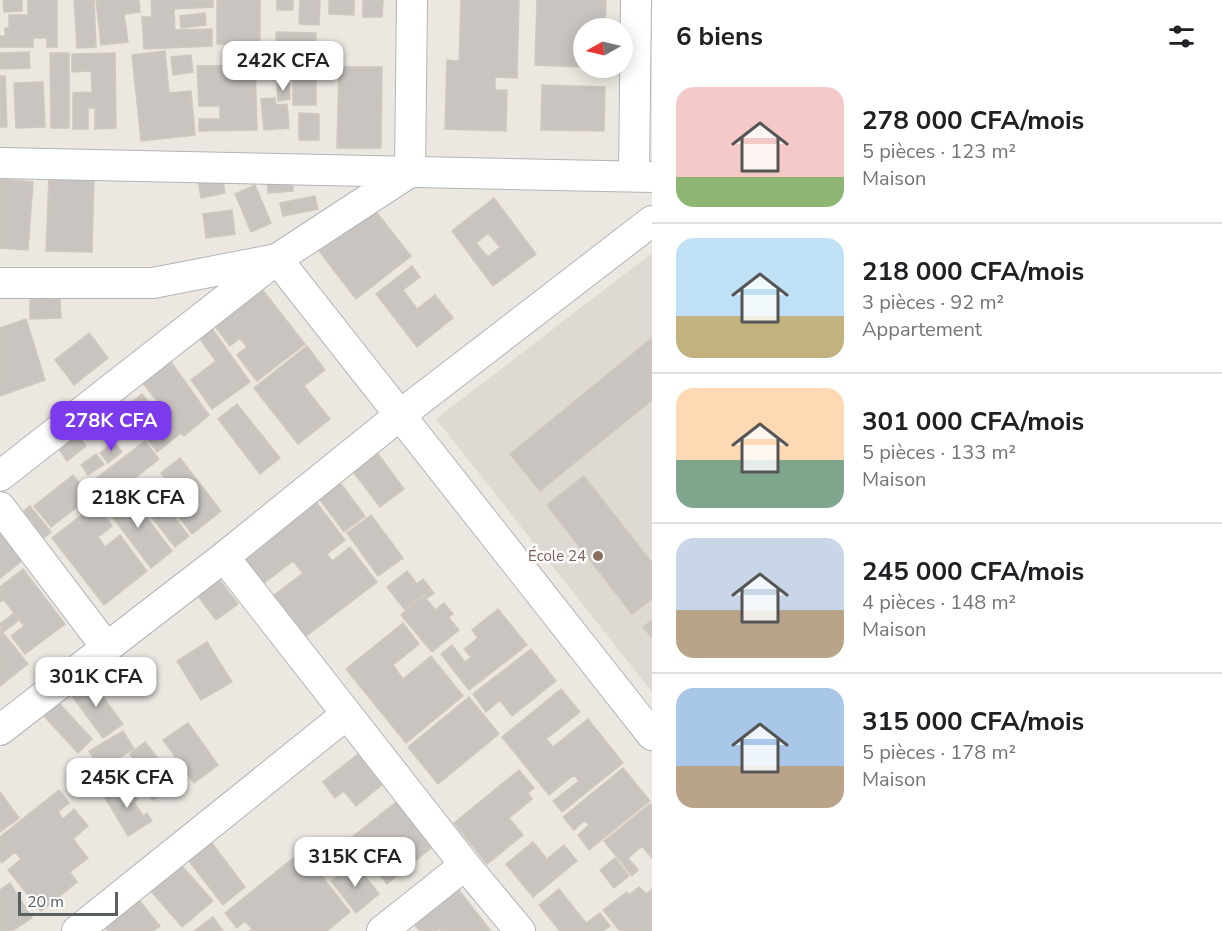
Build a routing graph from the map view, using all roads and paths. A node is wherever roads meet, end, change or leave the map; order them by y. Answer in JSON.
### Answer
{"nodes":[{"id":1,"x":412,"y":0,"type":"edge"},
{"id":2,"x":636,"y":0,"type":"edge"},
{"id":3,"x":0,"y":163,"type":"edge"},
{"id":4,"x":410,"y":172,"type":"junction"},
{"id":5,"x":643,"y":176,"type":"edge"},
{"id":6,"x":652,"y":221,"type":"edge"},
{"id":7,"x":277,"y":259,"type":"junction"},
{"id":8,"x":0,"y":283,"type":"edge"},
{"id":9,"x":400,"y":415,"type":"junction"},
{"id":10,"x":0,"y":476,"type":"edge"},
{"id":11,"x":0,"y":507,"type":"edge"},
{"id":12,"x":224,"y":557,"type":"junction"},
{"id":13,"x":107,"y":648,"type":"junction"},
{"id":14,"x":347,"y":714,"type":"junction"},
{"id":15,"x":0,"y":730,"type":"edge"},
{"id":16,"x":652,"y":735,"type":"edge"},
{"id":17,"x":465,"y":865,"type":"junction"},
{"id":18,"x":77,"y":931,"type":"edge"},
{"id":19,"x":382,"y":931,"type":"edge"},
{"id":20,"x":520,"y":931,"type":"edge"}],
"edges":[{"from":1,"to":4,"type":"street"},
{"from":2,"to":5,"type":"street"},
{"from":3,"to":4,"type":"street"},
{"from":4,"to":5,"type":"street"},
{"from":4,"to":7,"type":"street"},
{"from":6,"to":9,"type":"street"},
{"from":7,"to":8,"type":"street"},
{"from":7,"to":9,"type":"street"},
{"from":7,"to":10,"type":"street"},
{"from":9,"to":12,"type":"street"},
{"from":9,"to":16,"type":"street"},
{"from":11,"to":13,"type":"street"},
{"from":12,"to":13,"type":"street"},
{"from":12,"to":14,"type":"street"},
{"from":13,"to":15,"type":"street"},
{"from":14,"to":17,"type":"street"},
{"from":14,"to":18,"type":"street"},
{"from":17,"to":19,"type":"street"},
{"from":17,"to":20,"type":"street"}]}
